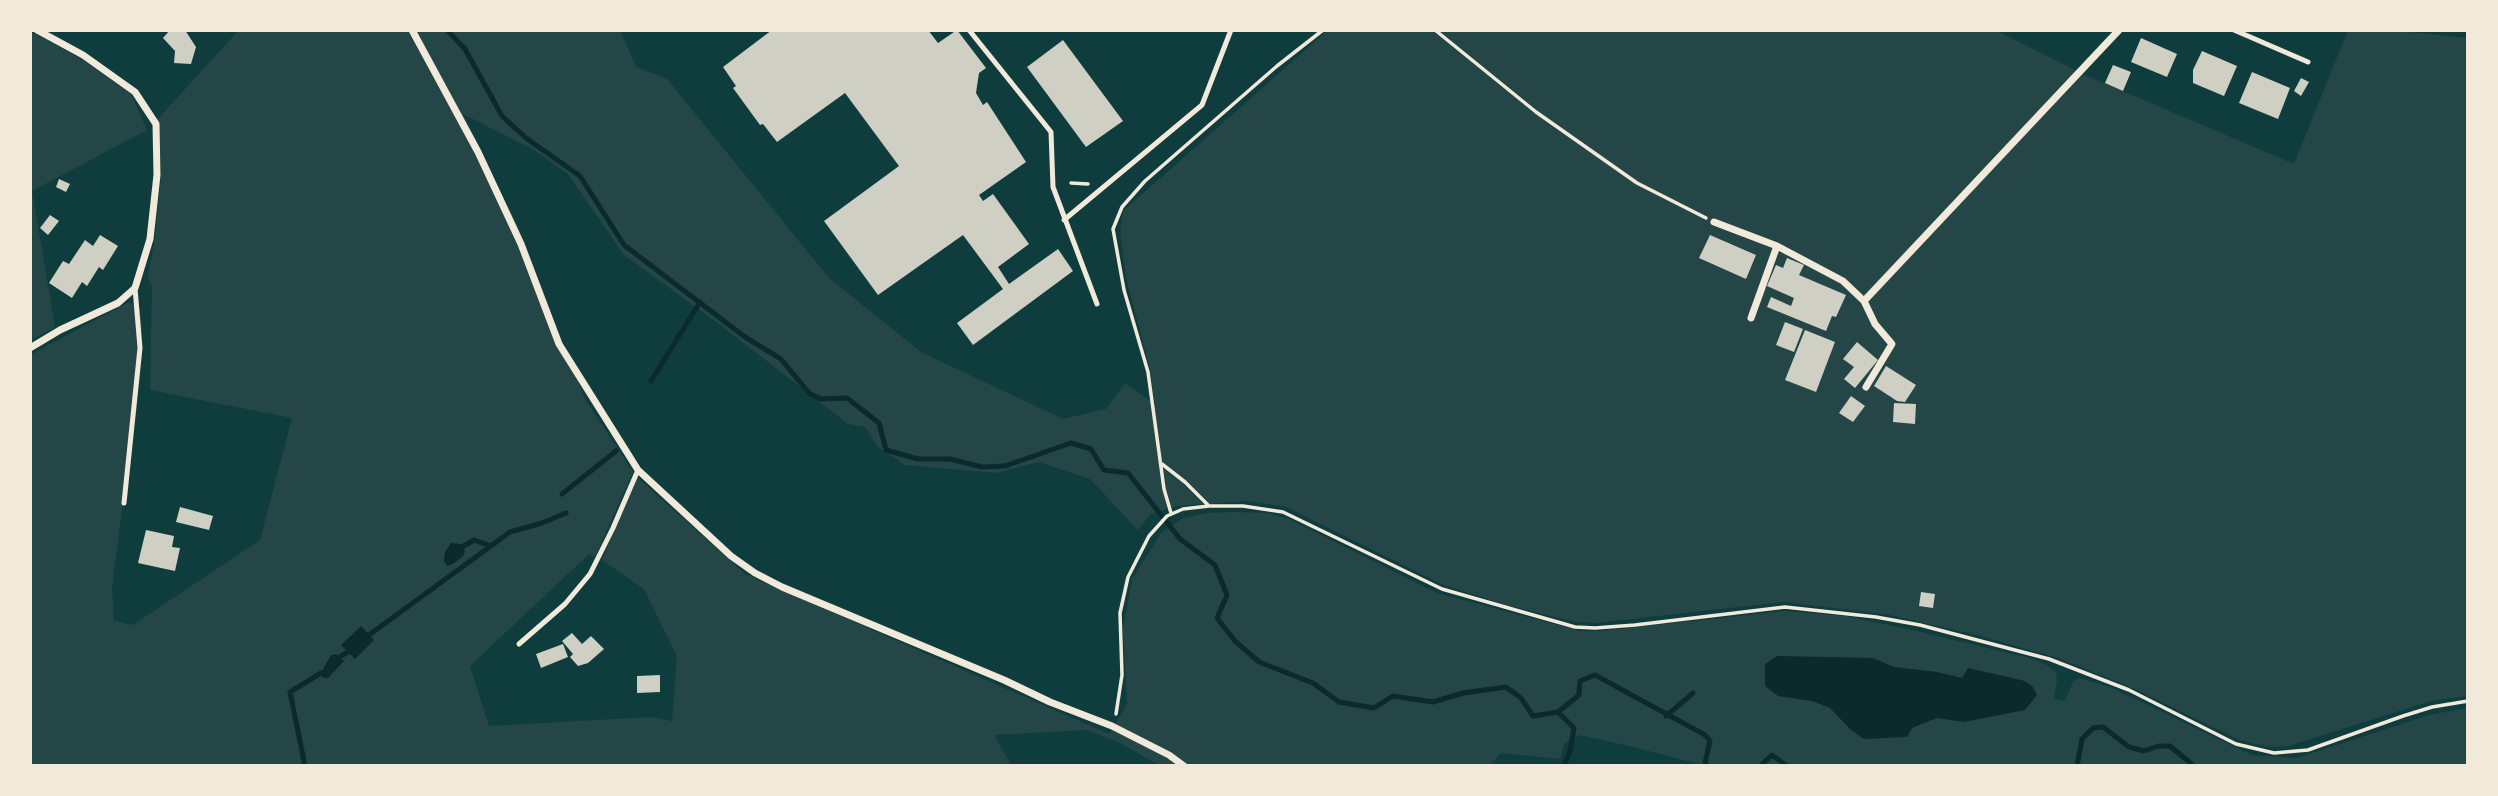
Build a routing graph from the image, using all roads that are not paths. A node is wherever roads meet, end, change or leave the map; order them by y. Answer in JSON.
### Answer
{"nodes":[{"id":1,"x":37,"y":30,"type":"edge"},
{"id":2,"x":412,"y":30,"type":"edge"},
{"id":3,"x":969,"y":30,"type":"edge"},
{"id":4,"x":1231,"y":30,"type":"edge"},
{"id":5,"x":2119,"y":30,"type":"edge"},
{"id":6,"x":2234,"y":30,"type":"edge"},
{"id":7,"x":2308,"y":62,"type":"dead end"},
{"id":8,"x":1064,"y":220,"type":"junction"},
{"id":9,"x":1714,"y":222,"type":"road end"},
{"id":10,"x":1777,"y":246,"type":"junction"},
{"id":11,"x":135,"y":288,"type":"junction"},
{"id":12,"x":1864,"y":301,"type":"junction"},
{"id":13,"x":1097,"y":304,"type":"dead end"},
{"id":14,"x":1751,"y":318,"type":"dead end"},
{"id":15,"x":30,"y":348,"type":"edge"},
{"id":16,"x":1866,"y":387,"type":"dead end"},
{"id":17,"x":638,"y":470,"type":"junction"},
{"id":18,"x":124,"y":503,"type":"dead end"},
{"id":19,"x":519,"y":644,"type":"dead end"},
{"id":20,"x":1184,"y":766,"type":"edge"}],
"edges":[{"from":1,"to":11,"type":"street"},
{"from":2,"to":17,"type":"street"},
{"from":3,"to":8,"type":"lane"},
{"from":4,"to":8,"type":"lane"},
{"from":5,"to":12,"type":"street"},
{"from":6,"to":7,"type":"lane"},
{"from":8,"to":13,"type":"lane"},
{"from":9,"to":10,"type":"street"},
{"from":10,"to":12,"type":"street"},
{"from":10,"to":14,"type":"street"},
{"from":11,"to":15,"type":"street"},
{"from":11,"to":18,"type":"lane"},
{"from":12,"to":16,"type":"street"},
{"from":17,"to":19,"type":"lane"},
{"from":17,"to":20,"type":"street"}]}
